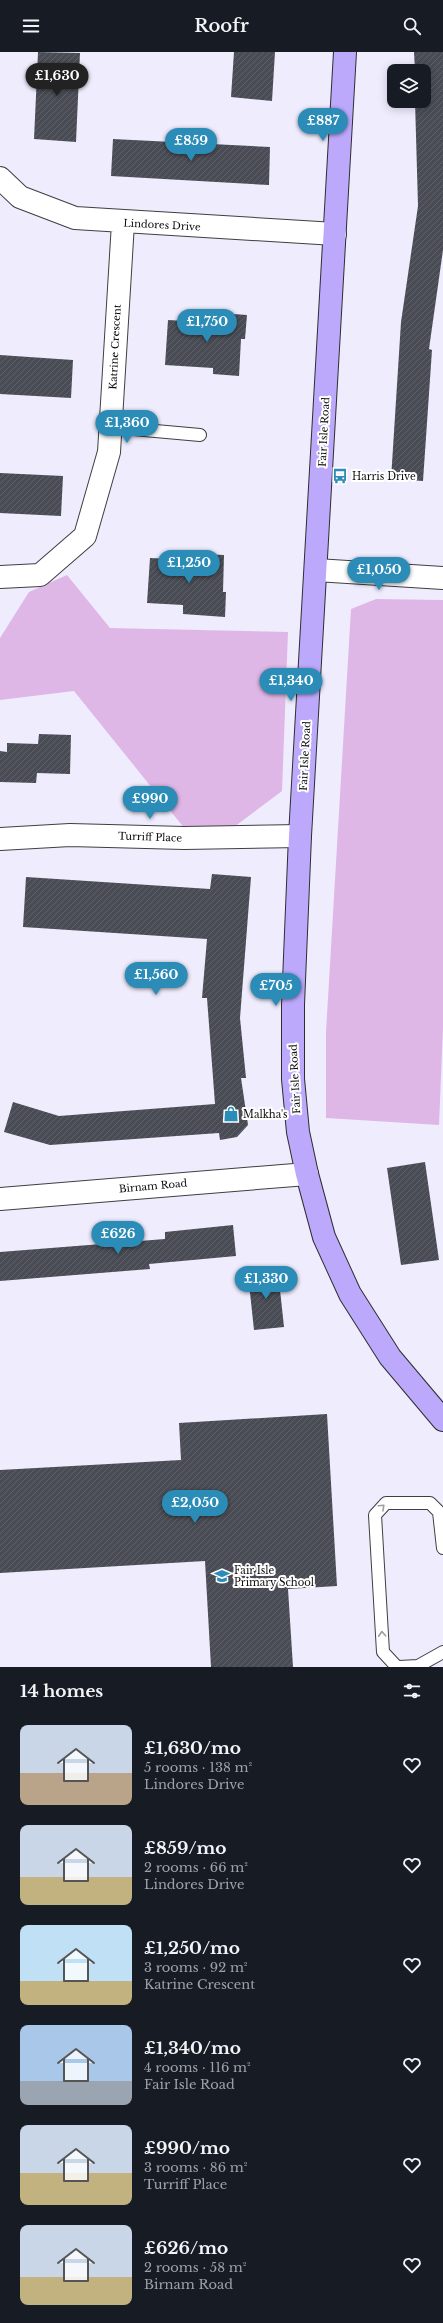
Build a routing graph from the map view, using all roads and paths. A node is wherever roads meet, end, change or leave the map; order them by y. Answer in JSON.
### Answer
{"nodes":[{"id":1,"x":345,"y":52,"type":"edge"},
{"id":2,"x":0,"y":178,"type":"edge"},
{"id":3,"x":123,"y":223,"type":"junction"},
{"id":4,"x":335,"y":234,"type":"junction"},
{"id":5,"x":111,"y":427,"type":"junction"},
{"id":6,"x":200,"y":435,"type":"dead end"},
{"id":7,"x":316,"y":570,"type":"junction"},
{"id":8,"x":0,"y":578,"type":"edge"},
{"id":9,"x":443,"y":578,"type":"edge"},
{"id":10,"x":300,"y":836,"type":"junction"},
{"id":11,"x":0,"y":839,"type":"edge"},
{"id":12,"x":307,"y":1174,"type":"junction"},
{"id":13,"x":0,"y":1199,"type":"edge"},
{"id":14,"x":443,"y":1420,"type":"edge"},
{"id":15,"x":443,"y":1548,"type":"edge"},
{"id":16,"x":443,"y":1652,"type":"edge"},
{"id":17,"x":398,"y":1667,"type":"edge"}],
"edges":[{"from":1,"to":4,"type":"street","name":"Fair Isle Road"},
{"from":2,"to":3,"type":"street","name":"Lindores Drive"},
{"from":3,"to":4,"type":"street","name":"Lindores Drive"},
{"from":3,"to":5,"type":"street","name":"Katrine Crescent"},
{"from":4,"to":7,"type":"street","name":"Fair Isle Road"},
{"from":5,"to":6,"type":"lane"},
{"from":5,"to":8,"type":"street","name":"Katrine Crescent"},
{"from":7,"to":9,"type":"street"},
{"from":7,"to":10,"type":"street","name":"Fair Isle Road"},
{"from":10,"to":11,"type":"street","name":"Turriff Place"},
{"from":10,"to":12,"type":"street","name":"Fair Isle Road"},
{"from":12,"to":13,"type":"street","name":"Birnam Road"},
{"from":12,"to":14,"type":"street","name":"Fair Isle Road"},
{"from":17,"to":15,"type":"lane","one_way":true},
{"from":16,"to":17,"type":"lane"}]}
